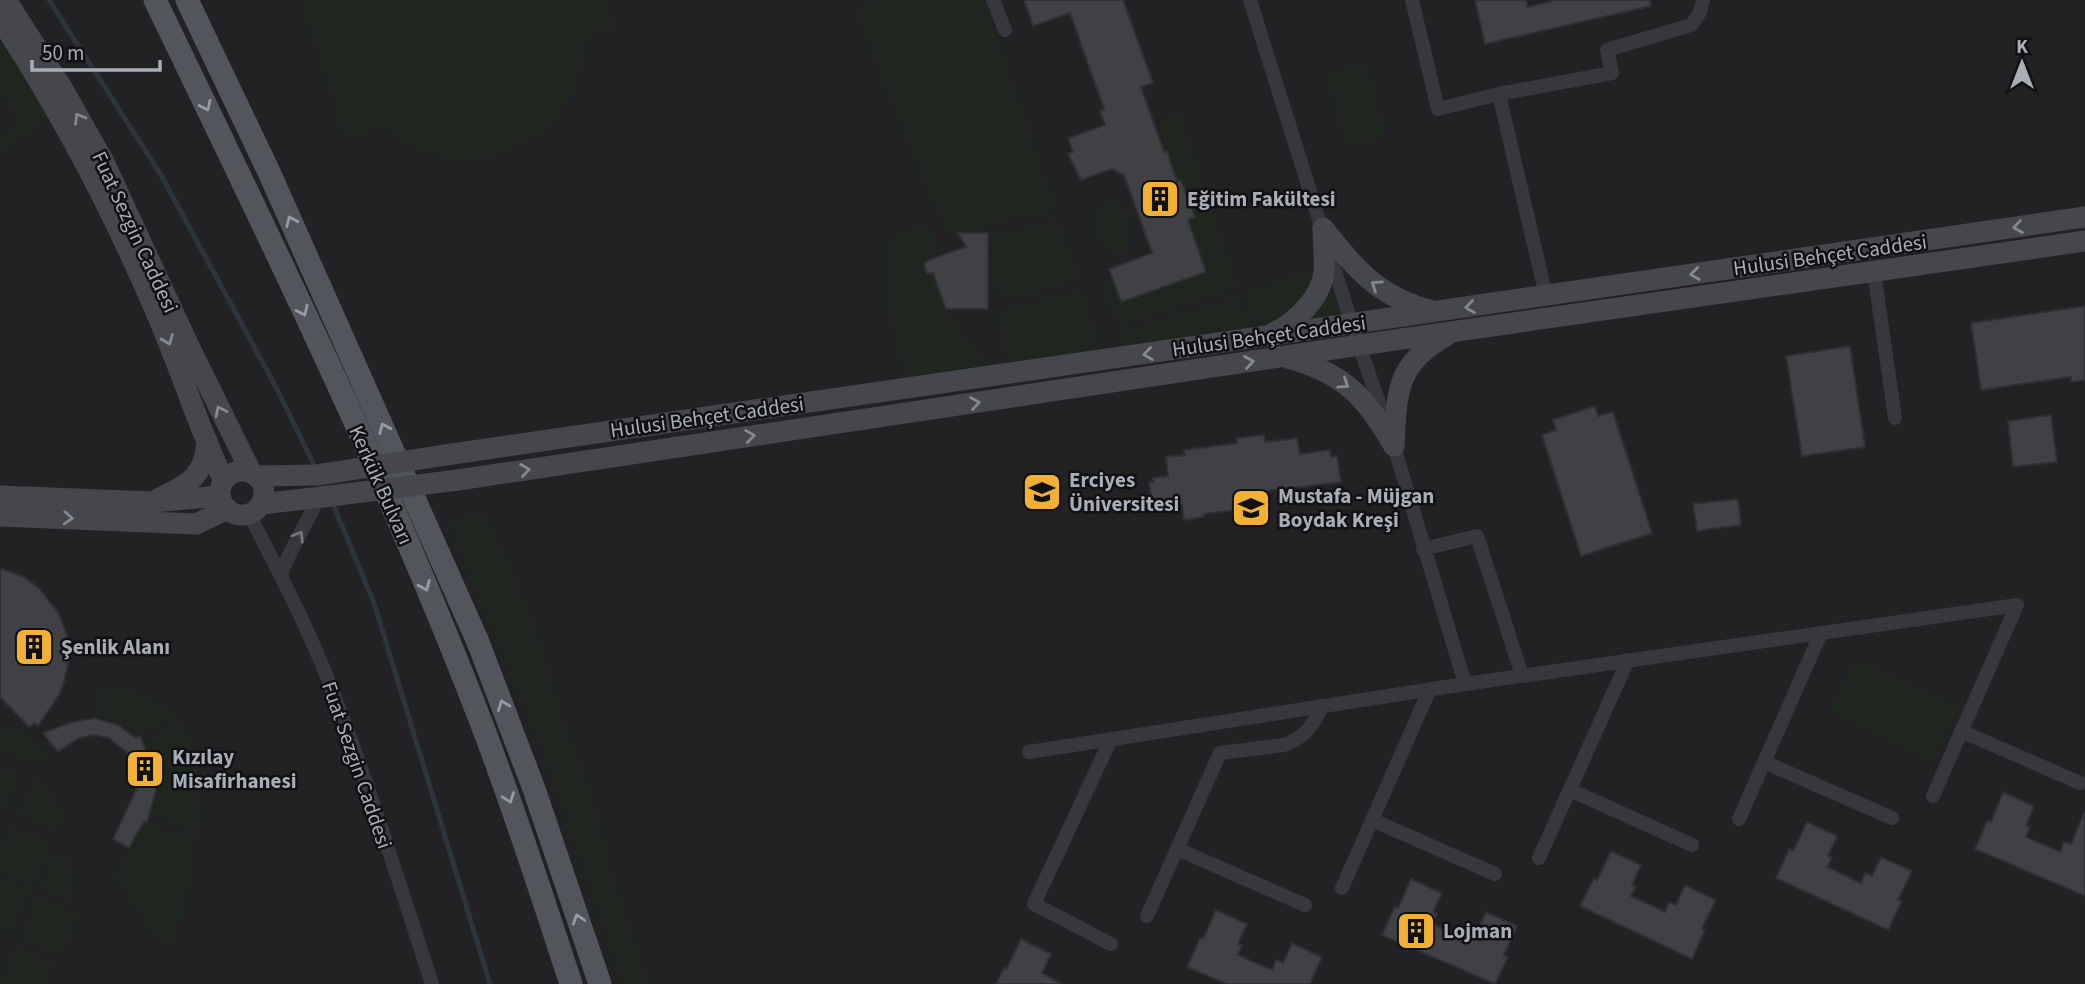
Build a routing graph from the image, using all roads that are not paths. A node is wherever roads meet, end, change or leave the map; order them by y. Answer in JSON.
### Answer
{"nodes":[{"id":1,"x":5,"y":0,"type":"edge"},
{"id":2,"x":155,"y":0,"type":"edge"},
{"id":3,"x":187,"y":0,"type":"edge"},
{"id":4,"x":993,"y":0,"type":"edge"},
{"id":5,"x":1250,"y":0,"type":"edge"},
{"id":6,"x":1412,"y":0,"type":"edge"},
{"id":7,"x":1703,"y":0,"type":"edge"},
{"id":8,"x":0,"y":19,"type":"edge"},
{"id":9,"x":1005,"y":30,"type":"dead end"},
{"id":10,"x":1499,"y":94,"type":"junction"},
{"id":11,"x":2085,"y":217,"type":"edge"},
{"id":12,"x":1323,"y":228,"type":"junction"},
{"id":13,"x":2085,"y":242,"type":"edge"},
{"id":14,"x":1874,"y":272,"type":"junction"},
{"id":15,"x":1546,"y":296,"type":"junction"},
{"id":16,"x":1438,"y":312,"type":"junction"},
{"id":17,"x":1352,"y":324,"type":"junction"},
{"id":18,"x":1452,"y":333,"type":"junction"},
{"id":19,"x":1264,"y":337,"type":"junction"},
{"id":20,"x":1360,"y":345,"type":"junction"},
{"id":21,"x":1282,"y":357,"type":"junction"},
{"id":22,"x":1895,"y":418,"type":"dead end"},
{"id":23,"x":207,"y":440,"type":"junction"},
{"id":24,"x":1394,"y":446,"type":"junction"},
{"id":25,"x":254,"y":474,"type":"junction"},
{"id":26,"x":223,"y":489,"type":"junction"},
{"id":27,"x":0,"y":496,"type":"edge"},
{"id":28,"x":320,"y":498,"type":"junction"},
{"id":29,"x":152,"y":502,"type":"junction"},
{"id":30,"x":255,"y":509,"type":"junction"},
{"id":31,"x":0,"y":516,"type":"edge"},
{"id":32,"x":1423,"y":550,"type":"junction"},
{"id":33,"x":281,"y":575,"type":"junction"},
{"id":34,"x":1821,"y":633,"type":"junction"},
{"id":35,"x":1628,"y":660,"type":"junction"},
{"id":36,"x":1522,"y":676,"type":"junction"},
{"id":37,"x":1465,"y":684,"type":"junction"},
{"id":38,"x":1430,"y":690,"type":"junction"},
{"id":39,"x":1322,"y":706,"type":"junction"},
{"id":40,"x":1961,"y":731,"type":"junction"},
{"id":41,"x":1111,"y":740,"type":"junction"},
{"id":42,"x":1029,"y":752,"type":"dead end"},
{"id":43,"x":1764,"y":762,"type":"junction"},
{"id":44,"x":2080,"y":783,"type":"dead end"},
{"id":45,"x":1570,"y":790,"type":"junction"},
{"id":46,"x":1933,"y":796,"type":"dead end"},
{"id":47,"x":1892,"y":818,"type":"dead end"},
{"id":48,"x":1739,"y":819,"type":"dead end"},
{"id":49,"x":1372,"y":820,"type":"junction"},
{"id":50,"x":1692,"y":845,"type":"dead end"},
{"id":51,"x":1177,"y":849,"type":"junction"},
{"id":52,"x":1539,"y":858,"type":"dead end"},
{"id":53,"x":1495,"y":874,"type":"dead end"},
{"id":54,"x":1342,"y":888,"type":"dead end"},
{"id":55,"x":1304,"y":905,"type":"dead end"},
{"id":56,"x":1147,"y":916,"type":"dead end"},
{"id":57,"x":1111,"y":944,"type":"dead end"},
{"id":58,"x":432,"y":984,"type":"edge"},
{"id":59,"x":571,"y":984,"type":"edge"},
{"id":60,"x":600,"y":984,"type":"edge"}],
"edges":[{"from":25,"to":1,"type":"street","name":"Fuat Sezgin Caddesi","one_way":true},
{"from":2,"to":59,"type":"main road","name":"Kerkük Bulvarı","one_way":true},
{"from":60,"to":3,"type":"main road","name":"Kerkük Bulvarı","one_way":true},
{"from":4,"to":9,"type":"street"},
{"from":5,"to":12,"type":"street"},
{"from":6,"to":10,"type":"street"},
{"from":7,"to":10,"type":"street"},
{"from":8,"to":23,"type":"street","name":"Fuat Sezgin Caddesi","one_way":true},
{"from":10,"to":15,"type":"street"},
{"from":11,"to":15,"type":"street","name":"Hulusi Behçet Caddesi","one_way":true},
{"from":16,"to":12,"type":"street","one_way":true},
{"from":12,"to":17,"type":"street"},
{"from":12,"to":19,"type":"street"},
{"from":13,"to":14,"type":"street","name":"Hulusi Behçet Caddesi"},
{"from":14,"to":18,"type":"street","name":"Hulusi Behçet Caddesi"},
{"from":14,"to":22,"type":"street"},
{"from":15,"to":16,"type":"street","name":"Hulusi Behçet Caddesi","one_way":true},
{"from":16,"to":17,"type":"street","name":"Hulusi Behçet Caddesi"},
{"from":17,"to":19,"type":"street","name":"Hulusi Behçet Caddesi"},
{"from":17,"to":20,"type":"street"},
{"from":18,"to":20,"type":"street","name":"Hulusi Behçet Caddesi"},
{"from":18,"to":24,"type":"street"},
{"from":19,"to":25,"type":"street","name":"Hulusi Behçet Caddesi","one_way":true,"bridge":true},
{"from":20,"to":21,"type":"street","name":"Hulusi Behçet Caddesi"},
{"from":20,"to":24,"type":"street"},
{"from":21,"to":24,"type":"street","one_way":true},
{"from":28,"to":21,"type":"street","name":"Hulusi Behçet Caddesi","one_way":true,"bridge":true},
{"from":23,"to":26,"type":"street","name":"Fuat Sezgin Caddesi"},
{"from":23,"to":29,"type":"street"},
{"from":24,"to":32,"type":"street"},
{"from":25,"to":26,"type":"street"},
{"from":25,"to":30,"type":"street"},
{"from":26,"to":29,"type":"street"},
{"from":26,"to":30,"type":"street"},
{"from":31,"to":26,"type":"street","one_way":true},
{"from":27,"to":29,"type":"street"},
{"from":28,"to":30,"type":"street","name":"Hulusi Behçet Caddesi"},
{"from":33,"to":28,"type":"street","one_way":true},
{"from":30,"to":33,"type":"street","name":"Fuat Sezgin Caddesi"},
{"from":32,"to":36,"type":"street"},
{"from":32,"to":37,"type":"street"},
{"from":33,"to":58,"type":"street","name":"Fuat Sezgin Caddesi"},
{"from":34,"to":35,"type":"street"},
{"from":34,"to":40,"type":"street"},
{"from":34,"to":43,"type":"street"},
{"from":35,"to":36,"type":"street"},
{"from":35,"to":45,"type":"street"},
{"from":36,"to":37,"type":"street"},
{"from":37,"to":38,"type":"street"},
{"from":38,"to":39,"type":"street"},
{"from":38,"to":49,"type":"street"},
{"from":39,"to":41,"type":"street"},
{"from":39,"to":51,"type":"street"},
{"from":40,"to":44,"type":"street"},
{"from":40,"to":46,"type":"street"},
{"from":41,"to":42,"type":"street"},
{"from":41,"to":57,"type":"street"},
{"from":43,"to":47,"type":"street"},
{"from":43,"to":48,"type":"street"},
{"from":45,"to":50,"type":"street"},
{"from":45,"to":52,"type":"street"},
{"from":49,"to":53,"type":"street"},
{"from":49,"to":54,"type":"street"},
{"from":51,"to":55,"type":"street"},
{"from":51,"to":56,"type":"street"}]}
